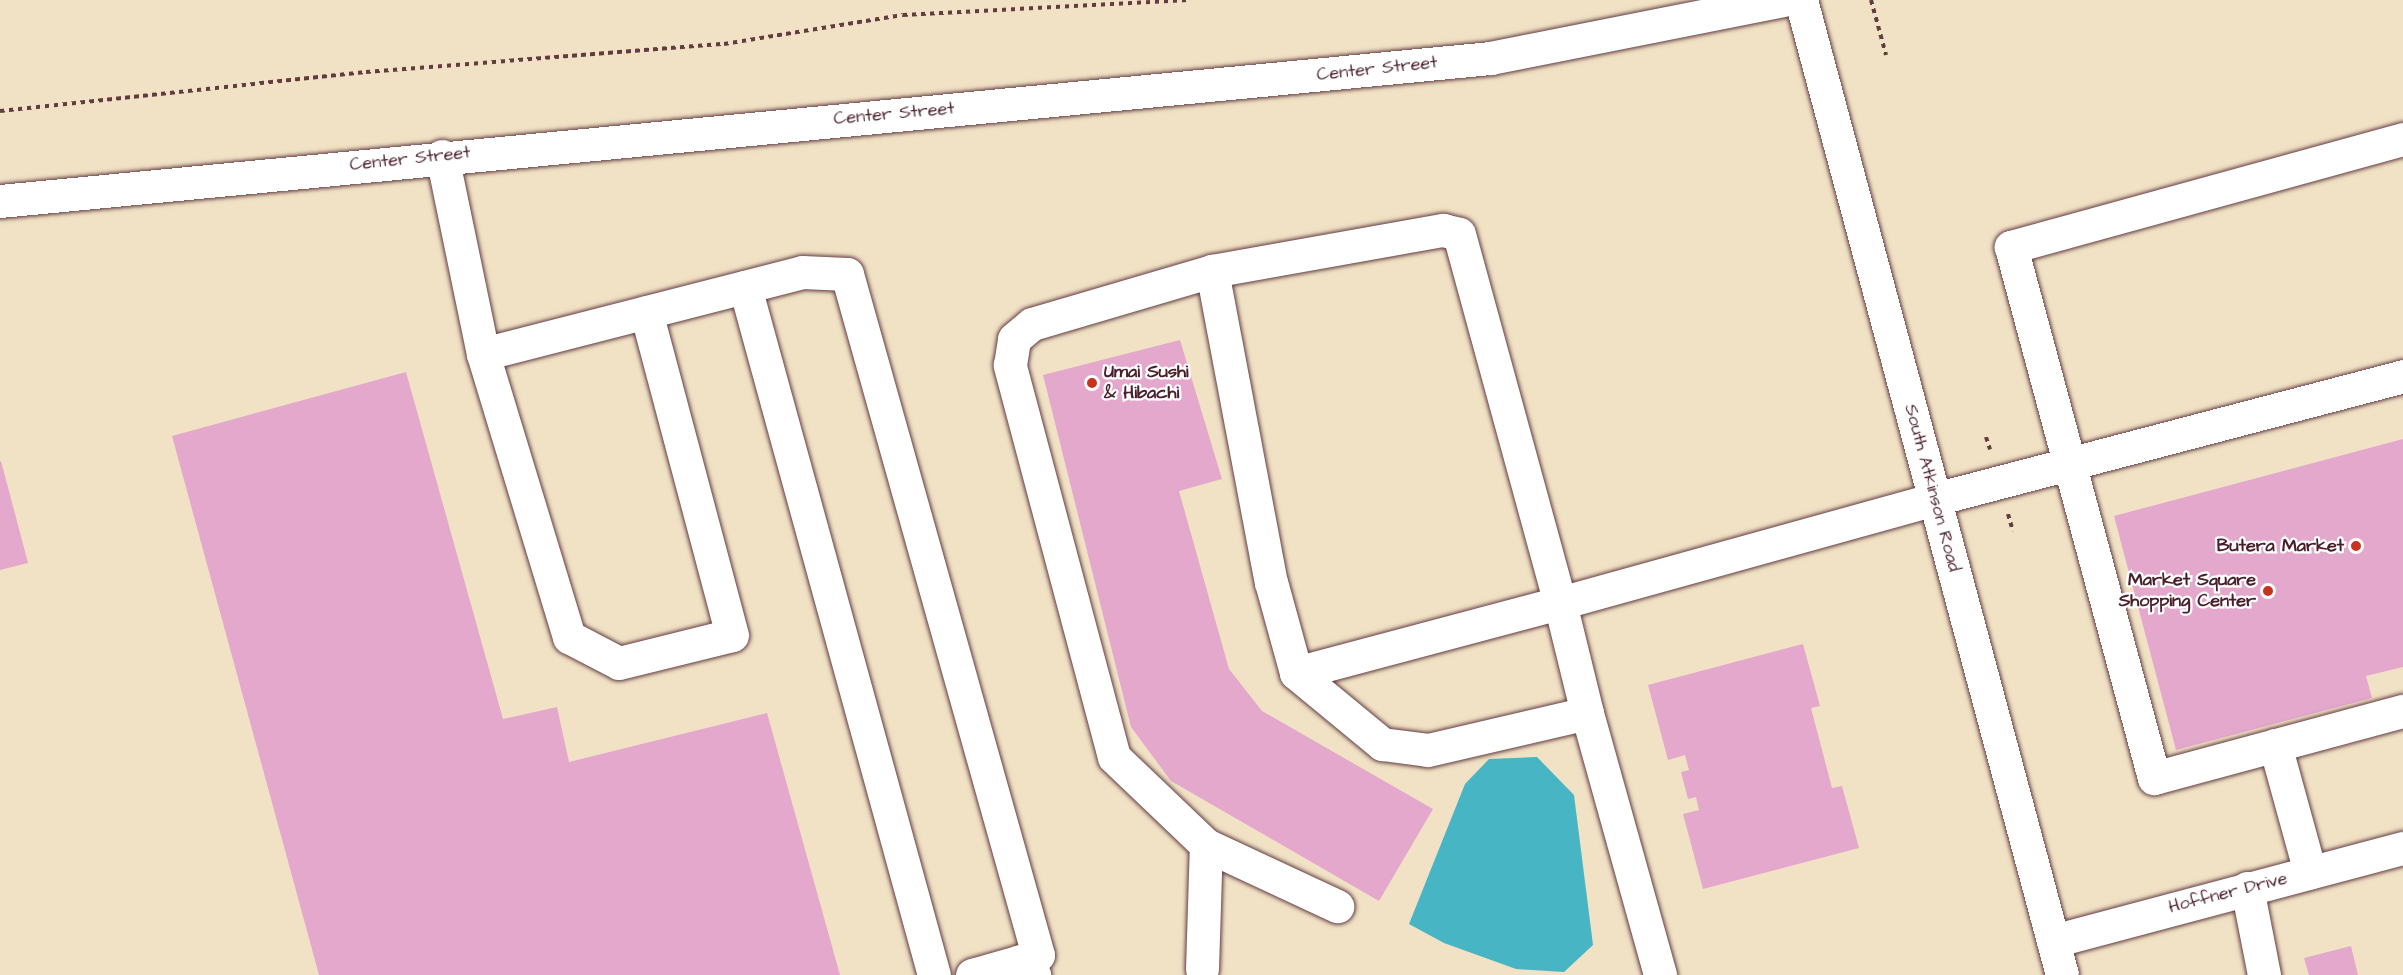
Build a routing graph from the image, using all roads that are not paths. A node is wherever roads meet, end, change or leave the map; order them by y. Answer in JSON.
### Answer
{"nodes":[{"id":1,"x":1783,"y":0,"type":"edge"},
{"id":2,"x":1801,"y":0,"type":"edge"},
{"id":3,"x":2403,"y":139,"type":"edge"},
{"id":4,"x":442,"y":156,"type":"junction"},
{"id":5,"x":0,"y":201,"type":"edge"},
{"id":6,"x":1212,"y":271,"type":"junction"},
{"id":7,"x":745,"y":287,"type":"junction"},
{"id":8,"x":646,"y":312,"type":"junction"},
{"id":9,"x":483,"y":354,"type":"junction"},
{"id":10,"x":2403,"y":376,"type":"edge"},
{"id":11,"x":2071,"y":463,"type":"junction"},
{"id":12,"x":1935,"y":499,"type":"junction"},
{"id":13,"x":1560,"y":603,"type":"junction"},
{"id":14,"x":1296,"y":673,"type":"junction"},
{"id":15,"x":2403,"y":711,"type":"edge"},
{"id":16,"x":1587,"y":713,"type":"junction"},
{"id":17,"x":2276,"y":745,"type":"junction"},
{"id":18,"x":1206,"y":845,"type":"junction"},
{"id":19,"x":2403,"y":848,"type":"edge"},
{"id":20,"x":2310,"y":872,"type":"junction"},
{"id":21,"x":2247,"y":888,"type":"junction"},
{"id":22,"x":1337,"y":906,"type":"dead end"},
{"id":23,"x":2053,"y":941,"type":"junction"},
{"id":24,"x":1026,"y":969,"type":"edge"},
{"id":25,"x":1202,"y":969,"type":"dead end"},
{"id":26,"x":934,"y":975,"type":"edge"},
{"id":27,"x":972,"y":975,"type":"edge"},
{"id":28,"x":1660,"y":975,"type":"edge"},
{"id":29,"x":2062,"y":975,"type":"edge"},
{"id":30,"x":2264,"y":975,"type":"edge"}],
"edges":[{"from":1,"to":4,"type":"street","name":"Center Street"},
{"from":2,"to":12,"type":"street","name":"South Atkinson Road"},
{"from":3,"to":11,"type":"street"},
{"from":4,"to":5,"type":"street","name":"Center Street"},
{"from":4,"to":9,"type":"street"},
{"from":6,"to":13,"type":"street"},
{"from":6,"to":14,"type":"street"},
{"from":6,"to":18,"type":"street"},
{"from":7,"to":8,"type":"street"},
{"from":7,"to":24,"type":"street"},
{"from":7,"to":26,"type":"street"},
{"from":8,"to":9,"type":"street"},
{"from":8,"to":9,"type":"street"},
{"from":10,"to":11,"type":"street"},
{"from":11,"to":12,"type":"street"},
{"from":11,"to":17,"type":"street"},
{"from":12,"to":13,"type":"street"},
{"from":12,"to":23,"type":"street","name":"South Atkinson Road"},
{"from":13,"to":14,"type":"street"},
{"from":13,"to":16,"type":"street"},
{"from":14,"to":16,"type":"street"},
{"from":15,"to":17,"type":"street"},
{"from":16,"to":28,"type":"street"},
{"from":17,"to":20,"type":"street"},
{"from":18,"to":22,"type":"street"},
{"from":18,"to":25,"type":"street"},
{"from":19,"to":20,"type":"street","name":"Hoffner Drive"},
{"from":20,"to":21,"type":"street","name":"Hoffner Drive"},
{"from":21,"to":23,"type":"street","name":"Hoffner Drive"},
{"from":21,"to":30,"type":"street"},
{"from":23,"to":29,"type":"street","name":"South Atkinson Road"},
{"from":24,"to":27,"type":"street"}]}
